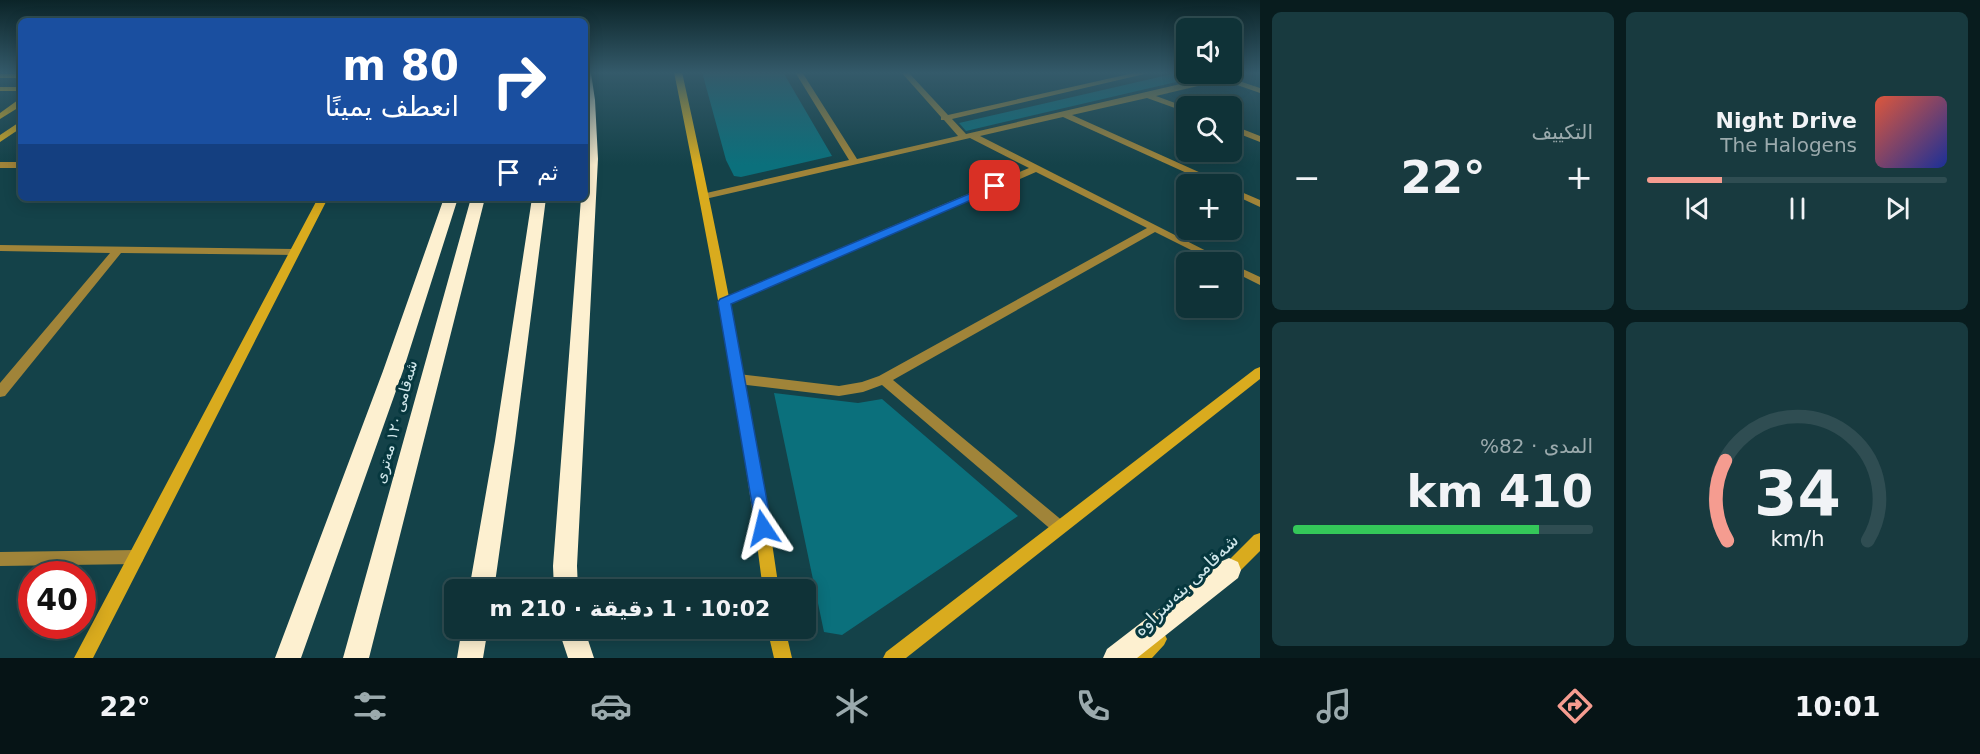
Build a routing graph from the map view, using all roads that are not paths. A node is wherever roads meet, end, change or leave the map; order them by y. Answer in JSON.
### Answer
{"nodes":[{"id":1,"x":589,"y":103,"type":"edge"},
{"id":2,"x":685,"y":103,"type":"edge"},
{"id":3,"x":817,"y":103,"type":"edge"},
{"id":4,"x":931,"y":103,"type":"edge"},
{"id":5,"x":1012,"y":103,"type":"edge"},
{"id":6,"x":1113,"y":103,"type":"edge"},
{"id":7,"x":18,"y":104,"type":"edge"},
{"id":8,"x":1064,"y":114,"type":"junction"},
{"id":9,"x":0,"y":117,"type":"edge"},
{"id":10,"x":944,"y":118,"type":"junction"},
{"id":11,"x":18,"y":126,"type":"edge"},
{"id":12,"x":1242,"y":132,"type":"edge"},
{"id":13,"x":968,"y":136,"type":"junction"},
{"id":14,"x":0,"y":139,"type":"edge"},
{"id":15,"x":1260,"y":139,"type":"edge"},
{"id":16,"x":855,"y":162,"type":"junction"},
{"id":17,"x":0,"y":165,"type":"edge"},
{"id":18,"x":18,"y":165,"type":"edge"},
{"id":19,"x":1037,"y":168,"type":"junction"},
{"id":20,"x":1196,"y":174,"type":"edge"},
{"id":21,"x":705,"y":196,"type":"junction"},
{"id":22,"x":1242,"y":196,"type":"edge"},
{"id":23,"x":321,"y":201,"type":"edge"},
{"id":24,"x":450,"y":201,"type":"edge"},
{"id":25,"x":477,"y":201,"type":"edge"},
{"id":26,"x":539,"y":201,"type":"edge"},
{"id":27,"x":1260,"y":204,"type":"edge"},
{"id":28,"x":1154,"y":228,"type":"junction"},
{"id":29,"x":0,"y":248,"type":"edge"},
{"id":30,"x":117,"y":251,"type":"junction"},
{"id":31,"x":295,"y":252,"type":"junction"},
{"id":32,"x":1203,"y":252,"type":"edge"},
{"id":33,"x":1242,"y":272,"type":"edge"},
{"id":34,"x":1260,"y":281,"type":"edge"},
{"id":35,"x":724,"y":302,"type":"junction"},
{"id":36,"x":1260,"y":372,"type":"edge"},
{"id":37,"x":738,"y":379,"type":"junction"},
{"id":38,"x":884,"y":380,"type":"junction"},
{"id":39,"x":0,"y":392,"type":"edge"},
{"id":40,"x":1059,"y":527,"type":"junction"},
{"id":41,"x":1260,"y":540,"type":"edge"},
{"id":42,"x":136,"y":557,"type":"junction"},
{"id":43,"x":0,"y":559,"type":"edge"},
{"id":44,"x":1229,"y":570,"type":"junction"},
{"id":45,"x":483,"y":579,"type":"edge"},
{"id":46,"x":566,"y":579,"type":"edge"},
{"id":47,"x":769,"y":579,"type":"edge"},
{"id":48,"x":473,"y":639,"type":"edge"},
{"id":49,"x":574,"y":639,"type":"edge"},
{"id":50,"x":779,"y":639,"type":"edge"},
{"id":51,"x":288,"y":657,"type":"edge"},
{"id":52,"x":83,"y":658,"type":"edge"},
{"id":53,"x":356,"y":658,"type":"edge"},
{"id":54,"x":470,"y":658,"type":"edge"},
{"id":55,"x":580,"y":658,"type":"edge"},
{"id":56,"x":783,"y":658,"type":"edge"},
{"id":57,"x":892,"y":658,"type":"edge"},
{"id":58,"x":1116,"y":658,"type":"edge"},
{"id":59,"x":1139,"y":658,"type":"edge"}],
"edges":[{"from":1,"to":46,"type":"highway"},
{"from":2,"to":21,"type":"street"},
{"from":3,"to":16,"type":"street"},
{"from":4,"to":10,"type":"street"},
{"from":5,"to":10,"type":"street"},
{"from":6,"to":8,"type":"street"},
{"from":7,"to":9,"type":"street"},
{"from":8,"to":13,"type":"street"},
{"from":8,"to":20,"type":"street"},
{"from":10,"to":13,"type":"street"},
{"from":11,"to":14,"type":"street"},
{"from":12,"to":15,"type":"street"},
{"from":13,"to":16,"type":"street"},
{"from":13,"to":19,"type":"street"},
{"from":16,"to":21,"type":"street"},
{"from":17,"to":18,"type":"street"},
{"from":19,"to":28,"type":"street"},
{"from":19,"to":35,"type":"street"},
{"from":21,"to":35,"type":"street"},
{"from":22,"to":27,"type":"street"},
{"from":23,"to":31,"type":"street"},
{"from":24,"to":51,"type":"highway"},
{"from":25,"to":53,"type":"highway","name":"شەقامی ١٢٠ مەتری"},
{"from":26,"to":45,"type":"highway"},
{"from":28,"to":32,"type":"street"},
{"from":28,"to":38,"type":"street"},
{"from":29,"to":30,"type":"street"},
{"from":30,"to":31,"type":"street"},
{"from":30,"to":39,"type":"street"},
{"from":31,"to":42,"type":"street"},
{"from":33,"to":34,"type":"street"},
{"from":35,"to":37,"type":"street"},
{"from":36,"to":40,"type":"street"},
{"from":37,"to":38,"type":"street"},
{"from":37,"to":47,"type":"street"},
{"from":38,"to":40,"type":"street"},
{"from":40,"to":57,"type":"street"},
{"from":41,"to":44,"type":"street","name":"شەقامی بنەسراوە"},
{"from":42,"to":43,"type":"street"},
{"from":42,"to":52,"type":"street"},
{"from":44,"to":58,"type":"highway"},
{"from":44,"to":59,"type":"street","name":"شەقامی بنەسراوە"},
{"from":48,"to":54,"type":"highway"},
{"from":49,"to":55,"type":"highway"},
{"from":50,"to":56,"type":"street"}]}
